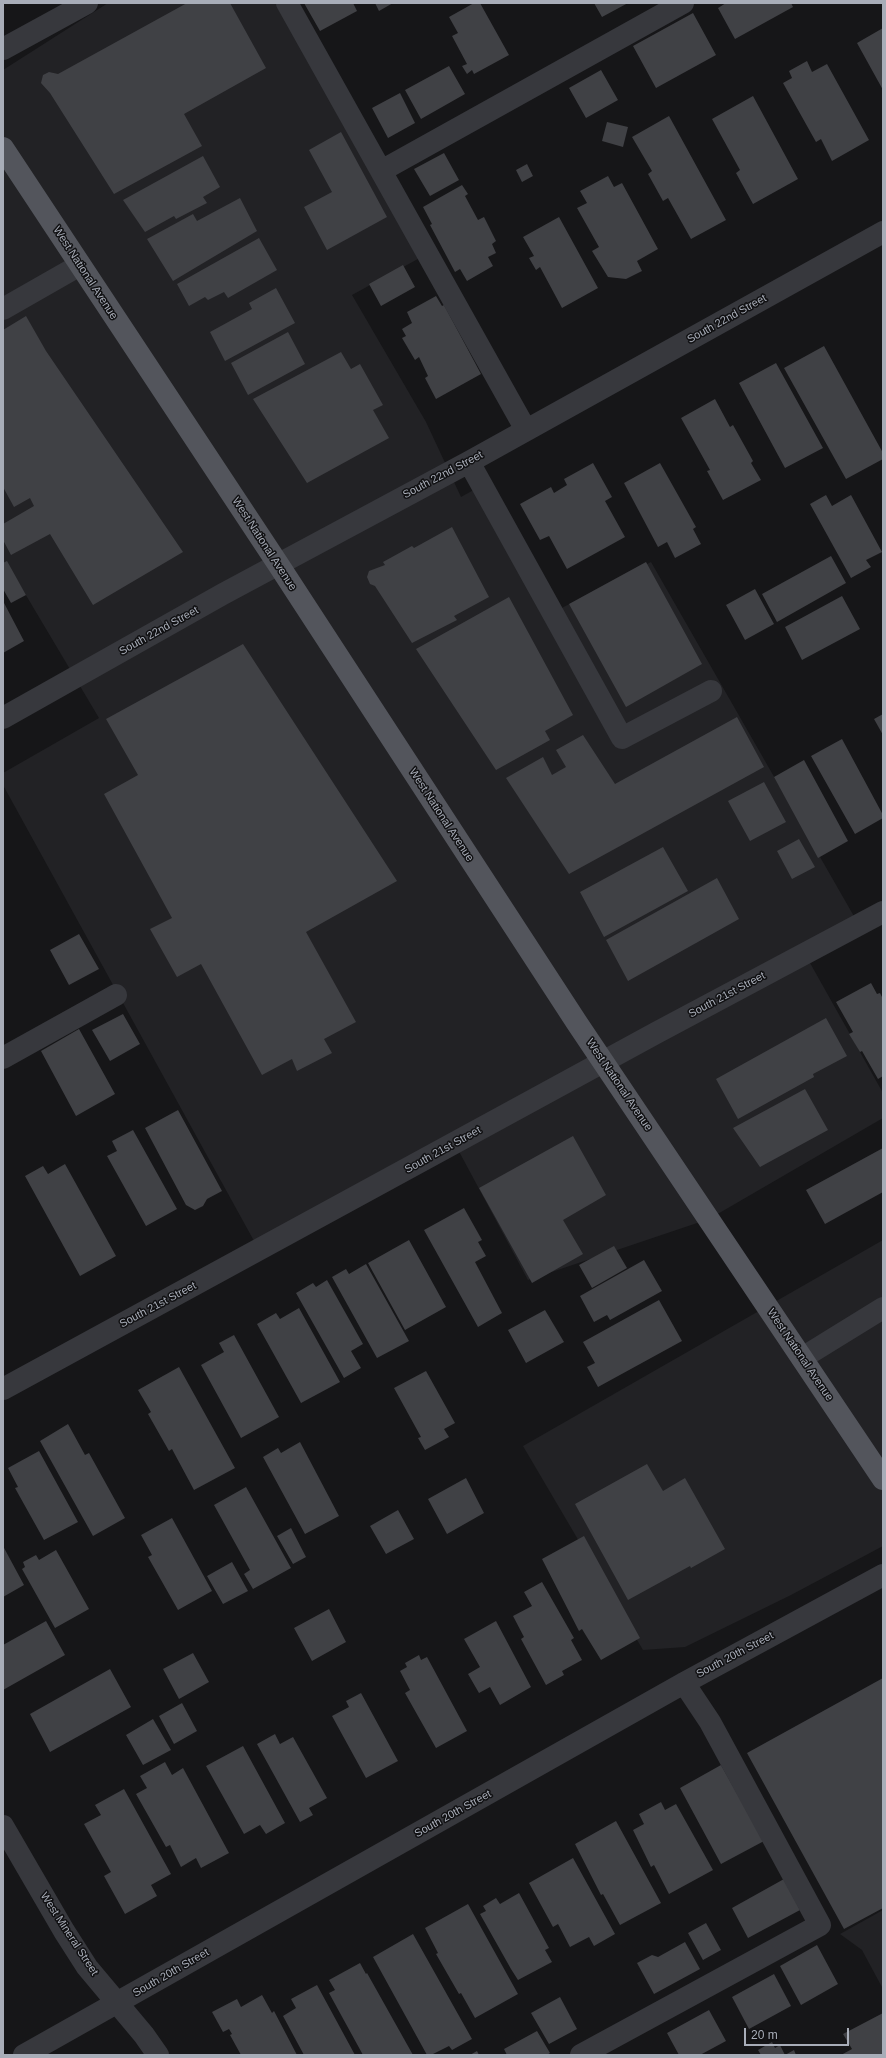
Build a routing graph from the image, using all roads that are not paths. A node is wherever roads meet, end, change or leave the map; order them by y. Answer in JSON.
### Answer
{"nodes":[{"id":1,"x":86,"y":3,"type":"edge"},
{"id":2,"x":287,"y":3,"type":"edge"},
{"id":3,"x":683,"y":3,"type":"edge"},
{"id":4,"x":3,"y":49,"type":"edge"},
{"id":5,"x":3,"y":148,"type":"edge"},
{"id":6,"x":381,"y":171,"type":"junction"},
{"id":7,"x":883,"y":232,"type":"edge"},
{"id":8,"x":80,"y":265,"type":"junction"},
{"id":9,"x":3,"y":309,"type":"edge"},
{"id":10,"x":526,"y":430,"type":"junction"},
{"id":11,"x":469,"y":462,"type":"junction"},
{"id":12,"x":278,"y":564,"type":"junction"},
{"id":13,"x":711,"y":690,"type":"dead end"},
{"id":14,"x":5,"y":713,"type":"edge"},
{"id":15,"x":883,"y":912,"type":"edge"},
{"id":16,"x":116,"y":995,"type":"dead end"},
{"id":17,"x":3,"y":1058,"type":"edge"},
{"id":18,"x":604,"y":1063,"type":"junction"},
{"id":19,"x":883,"y":1308,"type":"edge"},
{"id":20,"x":802,"y":1358,"type":"junction"},
{"id":21,"x":3,"y":1389,"type":"edge"},
{"id":22,"x":883,"y":1479,"type":"edge"},
{"id":23,"x":883,"y":1575,"type":"edge"},
{"id":24,"x":684,"y":1683,"type":"junction"},
{"id":25,"x":3,"y":1826,"type":"edge"},
{"id":26,"x":118,"y":2003,"type":"junction"},
{"id":27,"x":24,"y":2055,"type":"edge"},
{"id":28,"x":158,"y":2055,"type":"edge"},
{"id":29,"x":581,"y":2055,"type":"edge"}],
"edges":[{"from":1,"to":4,"type":"street"},
{"from":2,"to":6,"type":"street"},
{"from":3,"to":6,"type":"street"},
{"from":5,"to":8,"type":"main road","name":"West National Avenue"},
{"from":6,"to":10,"type":"street"},
{"from":7,"to":10,"type":"street","name":"South 22nd Street"},
{"from":8,"to":9,"type":"street"},
{"from":8,"to":12,"type":"main road","name":"West National Avenue"},
{"from":10,"to":11,"type":"street","name":"South 22nd Street"},
{"from":11,"to":12,"type":"street","name":"South 22nd Street"},
{"from":11,"to":13,"type":"street"},
{"from":12,"to":14,"type":"street","name":"South 22nd Street"},
{"from":12,"to":18,"type":"main road","name":"West National Avenue"},
{"from":15,"to":18,"type":"street","name":"South 21st Street"},
{"from":16,"to":17,"type":"street"},
{"from":18,"to":20,"type":"main road","name":"West National Avenue"},
{"from":18,"to":21,"type":"street","name":"South 21st Street"},
{"from":19,"to":20,"type":"street"},
{"from":20,"to":22,"type":"main road","name":"West National Avenue"},
{"from":23,"to":24,"type":"street","name":"South 20th Street"},
{"from":24,"to":26,"type":"street","name":"South 20th Street"},
{"from":24,"to":29,"type":"street"},
{"from":25,"to":26,"type":"street","name":"West Mineral Street"},
{"from":26,"to":27,"type":"street","name":"South 20th Street"},
{"from":26,"to":28,"type":"street","name":"West Mineral Street"}]}
